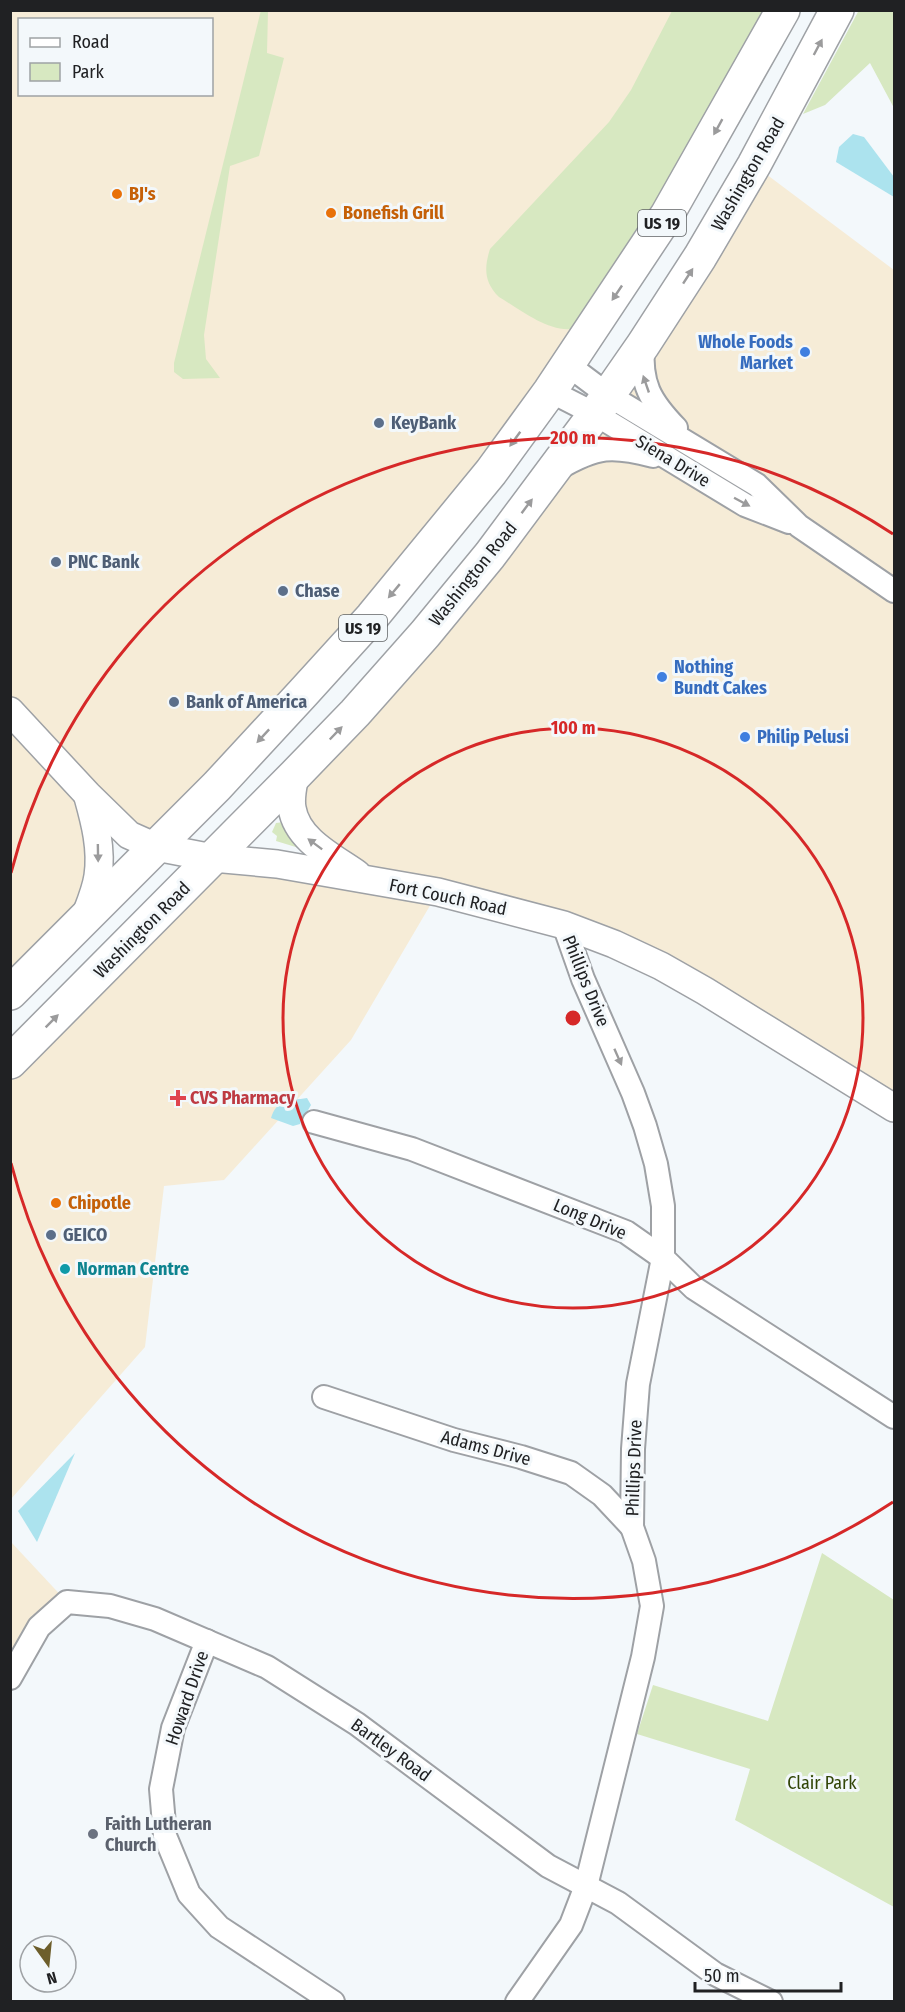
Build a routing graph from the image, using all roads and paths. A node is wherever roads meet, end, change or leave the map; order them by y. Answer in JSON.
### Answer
{"nodes":[{"id":1,"x":783,"y":10,"type":"edge"},
{"id":2,"x":837,"y":10,"type":"edge"},
{"id":3,"x":643,"y":345,"type":"junction"},
{"id":4,"x":559,"y":378,"type":"junction"},
{"id":5,"x":602,"y":404,"type":"junction"},
{"id":6,"x":694,"y":447,"type":"junction"},
{"id":7,"x":674,"y":461,"type":"junction"},
{"id":8,"x":553,"y":472,"type":"junction"},
{"id":9,"x":799,"y":526,"type":"junction"},
{"id":10,"x":894,"y":591,"type":"edge"},
{"id":11,"x":10,"y":711,"type":"edge"},
{"id":12,"x":296,"y":775,"type":"junction"},
{"id":13,"x":88,"y":795,"type":"junction"},
{"id":14,"x":156,"y":847,"type":"junction"},
{"id":15,"x":213,"y":858,"type":"junction"},
{"id":16,"x":362,"y":879,"type":"junction"},
{"id":17,"x":85,"y":917,"type":"junction"},
{"id":18,"x":564,"y":925,"type":"junction"},
{"id":19,"x":10,"y":993,"type":"edge"},
{"id":20,"x":10,"y":1062,"type":"edge"},
{"id":21,"x":894,"y":1108,"type":"edge"},
{"id":22,"x":314,"y":1122,"type":"dead end"},
{"id":23,"x":663,"y":1258,"type":"junction"},
{"id":24,"x":324,"y":1397,"type":"dead end"},
{"id":25,"x":894,"y":1417,"type":"edge"},
{"id":26,"x":632,"y":1527,"type":"junction"},
{"id":27,"x":207,"y":1641,"type":"junction"},
{"id":28,"x":10,"y":1678,"type":"edge"},
{"id":29,"x":586,"y":1886,"type":"junction"},
{"id":30,"x":333,"y":2001,"type":"edge"},
{"id":31,"x":517,"y":2001,"type":"edge"},
{"id":32,"x":771,"y":2001,"type":"edge"}],
"edges":[{"from":1,"to":4,"type":"main road","number":"US 19","one_way":true},
{"from":3,"to":2,"type":"main road","name":"Washington Road","number":"US 19","one_way":true},
{"from":3,"to":5,"type":"main road","name":"Washington Road","number":"US 19"},
{"from":6,"to":3,"type":"street","one_way":true},
{"from":4,"to":5,"type":"street"},
{"from":4,"to":5,"type":"street","name":"Siena Drive"},
{"from":4,"to":14,"type":"main road","number":"US 19","one_way":true},
{"from":5,"to":6,"type":"street","name":"Siena Drive"},
{"from":5,"to":7,"type":"street","name":"Siena Drive"},
{"from":5,"to":8,"type":"main road","name":"Washington Road","number":"US 19"},
{"from":6,"to":9,"type":"street","name":"Siena Drive"},
{"from":7,"to":8,"type":"street"},
{"from":7,"to":9,"type":"street","name":"Siena Drive","one_way":true},
{"from":12,"to":8,"type":"main road","name":"Washington Road","number":"US 19","one_way":true},
{"from":9,"to":10,"type":"street","name":"Siena Drive"},
{"from":11,"to":13,"type":"street","name":"Fort Couch Road"},
{"from":12,"to":15,"type":"main road","name":"Washington Road","number":"US 19"},
{"from":16,"to":12,"type":"street","one_way":true},
{"from":13,"to":14,"type":"street","name":"Fort Couch Road"},
{"from":13,"to":17,"type":"street","one_way":true},
{"from":14,"to":15,"type":"street","name":"Fort Couch Road"},
{"from":14,"to":17,"type":"main road","number":"US 19"},
{"from":15,"to":16,"type":"street","name":"Fort Couch Road"},
{"from":20,"to":15,"type":"main road","name":"Washington Road","number":"US 19","one_way":true},
{"from":16,"to":18,"type":"street","name":"Fort Couch Road"},
{"from":17,"to":19,"type":"main road","number":"US 19"},
{"from":18,"to":21,"type":"street","name":"Fort Couch Road"},
{"from":18,"to":23,"type":"street","name":"Phillips Drive","one_way":true},
{"from":22,"to":23,"type":"street","name":"Long Drive"},
{"from":23,"to":25,"type":"street","name":"Long Drive"},
{"from":23,"to":26,"type":"street","name":"Phillips Drive"},
{"from":24,"to":26,"type":"street","name":"Adams Drive"},
{"from":26,"to":29,"type":"street","name":"Phillips Drive"},
{"from":27,"to":28,"type":"street","name":"Bartley Road"},
{"from":27,"to":29,"type":"street","name":"Bartley Road"},
{"from":27,"to":30,"type":"street","name":"Howard Drive"},
{"from":29,"to":31,"type":"street","name":"Phillips Drive"},
{"from":29,"to":32,"type":"street","name":"Bartley Road"}]}
